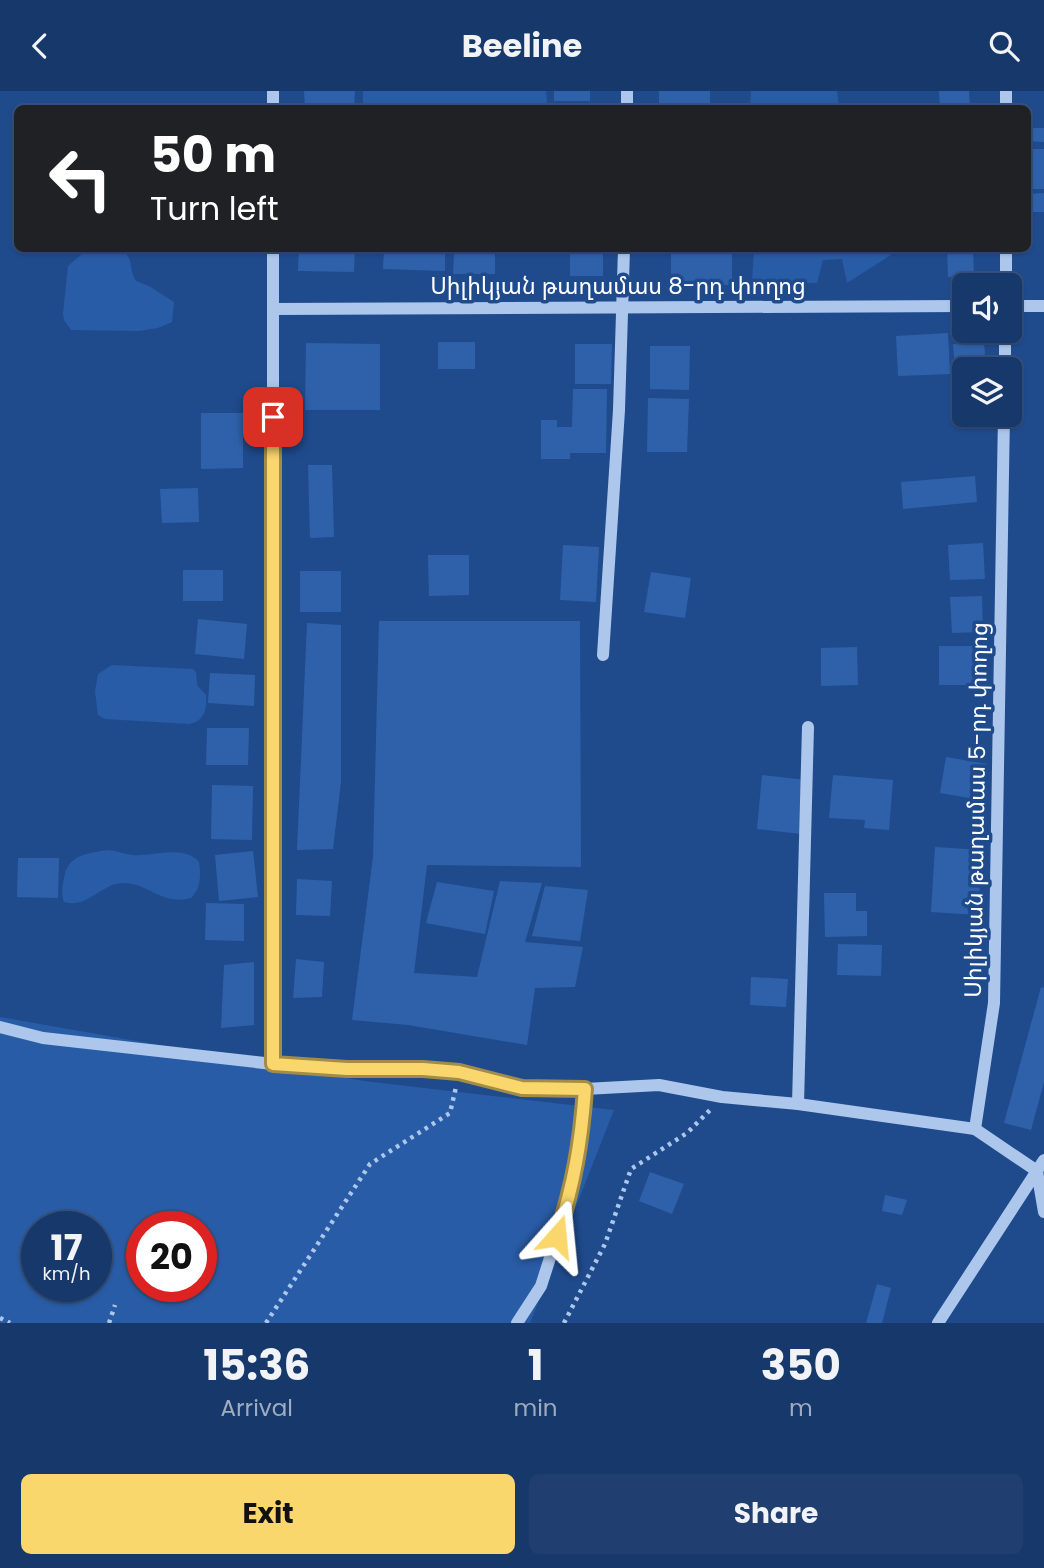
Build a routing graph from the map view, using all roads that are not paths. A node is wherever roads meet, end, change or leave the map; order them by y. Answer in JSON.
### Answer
{"nodes":[{"id":1,"x":273,"y":252,"type":"edge"},
{"id":2,"x":624,"y":252,"type":"edge"},
{"id":3,"x":1006,"y":252,"type":"edge"},
{"id":4,"x":1006,"y":273,"type":"edge"},
{"id":5,"x":952,"y":306,"type":"edge"},
{"id":6,"x":1022,"y":306,"type":"edge"},
{"id":7,"x":1044,"y":306,"type":"edge"},
{"id":8,"x":623,"y":307,"type":"junction"},
{"id":9,"x":273,"y":309,"type":"junction"},
{"id":10,"x":1004,"y":427,"type":"edge"},
{"id":11,"x":603,"y":655,"type":"dead end"},
{"id":12,"x":808,"y":727,"type":"dead end"},
{"id":13,"x":0,"y":1027,"type":"edge"},
{"id":14,"x":273,"y":1064,"type":"junction"},
{"id":15,"x":585,"y":1089,"type":"junction"},
{"id":16,"x":798,"y":1104,"type":"junction"},
{"id":17,"x":975,"y":1129,"type":"junction"},
{"id":18,"x":1040,"y":1166,"type":"edge"},
{"id":19,"x":1044,"y":1212,"type":"edge"},
{"id":20,"x":517,"y":1323,"type":"edge"},
{"id":21,"x":938,"y":1323,"type":"edge"}],
"edges":[{"from":1,"to":9,"type":"street"},
{"from":2,"to":8,"type":"street"},
{"from":3,"to":4,"type":"street"},
{"from":5,"to":8,"type":"street","name":"Սիլիկյան թաղամաս 8-րդ փողոց"},
{"from":6,"to":7,"type":"street"},
{"from":8,"to":9,"type":"street","name":"Սիլիկյան թաղամաս 8-րդ փողոց"},
{"from":8,"to":11,"type":"street"},
{"from":9,"to":14,"type":"street"},
{"from":10,"to":17,"type":"street","name":"Սիլիկյան թաղամաս 5-րդ փողոց"},
{"from":12,"to":16,"type":"street"},
{"from":13,"to":14,"type":"street"},
{"from":14,"to":15,"type":"street"},
{"from":15,"to":16,"type":"street"},
{"from":15,"to":20,"type":"street"},
{"from":16,"to":17,"type":"street"},
{"from":17,"to":18,"type":"street"},
{"from":18,"to":19,"type":"street"},
{"from":18,"to":21,"type":"street"}]}
